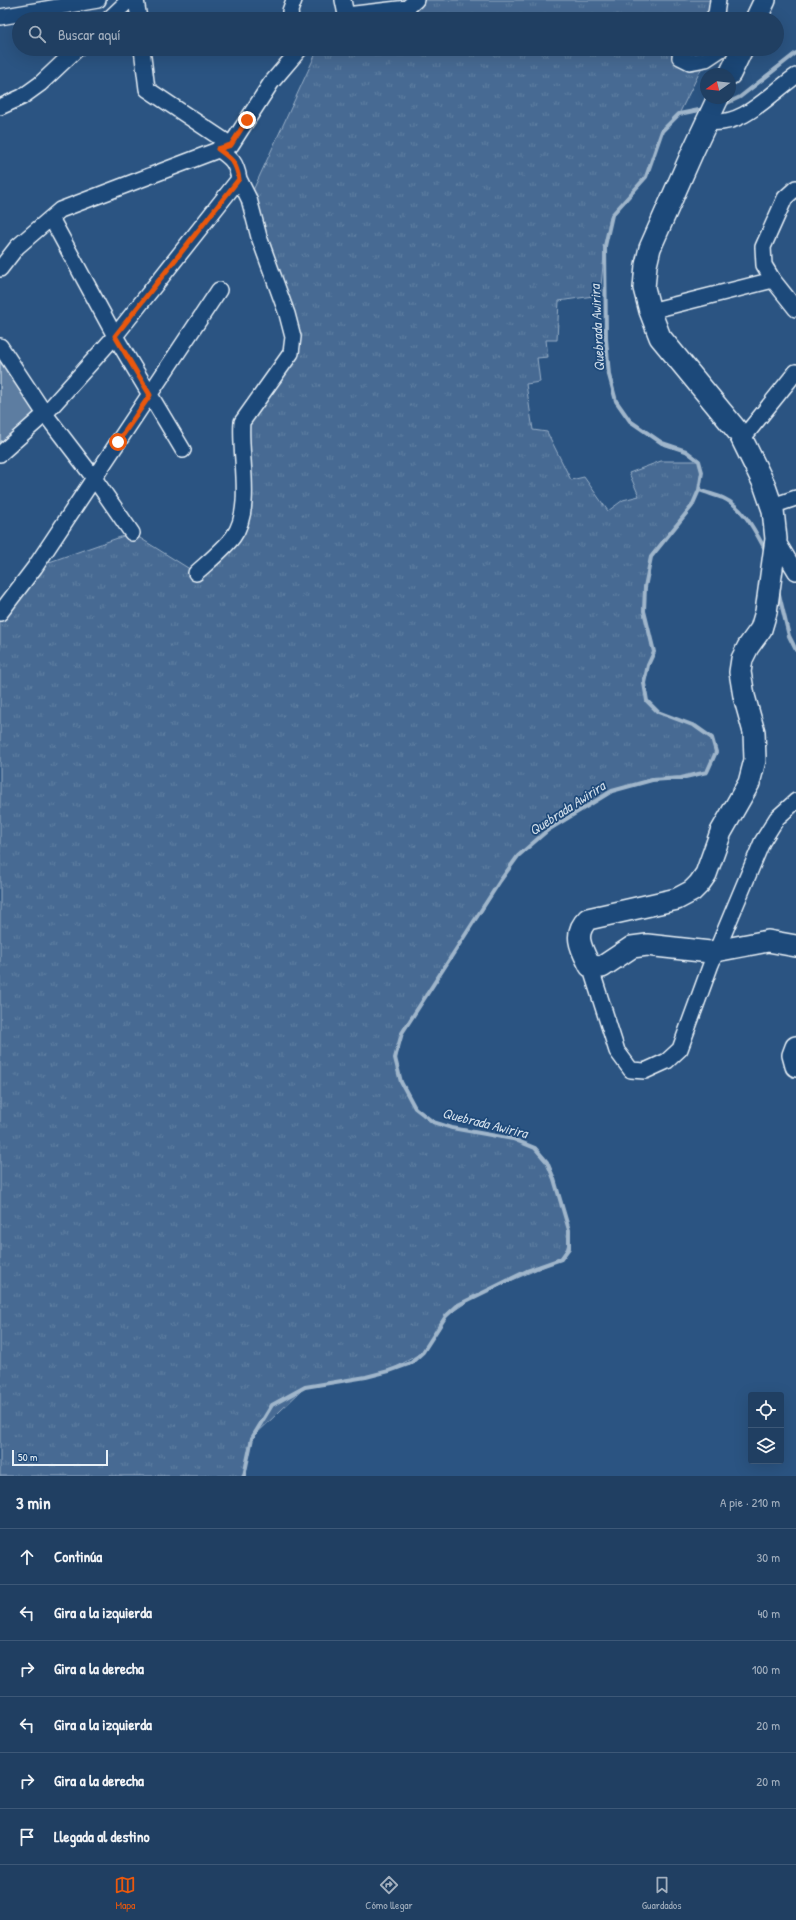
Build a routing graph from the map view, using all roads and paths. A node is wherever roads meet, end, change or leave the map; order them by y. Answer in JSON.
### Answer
{"nodes":[{"id":1,"x":98,"y":0,"type":"edge"},
{"id":2,"x":129,"y":0,"type":"edge"},
{"id":3,"x":136,"y":0,"type":"edge"},
{"id":4,"x":294,"y":0,"type":"edge"},
{"id":5,"x":416,"y":0,"type":"edge"},
{"id":6,"x":718,"y":0,"type":"edge"},
{"id":7,"x":765,"y":0,"type":"edge"},
{"id":8,"x":345,"y":11,"type":"edge"},
{"id":9,"x":29,"y":12,"type":"edge"},
{"id":10,"x":116,"y":12,"type":"edge"},
{"id":11,"x":138,"y":12,"type":"edge"},
{"id":12,"x":290,"y":12,"type":"edge"},
{"id":13,"x":716,"y":12,"type":"edge"},
{"id":14,"x":759,"y":12,"type":"edge"},
{"id":15,"x":12,"y":15,"type":"edge"},
{"id":16,"x":0,"y":17,"type":"edge"},
{"id":17,"x":70,"y":56,"type":"edge"},
{"id":18,"x":143,"y":56,"type":"edge"},
{"id":19,"x":294,"y":56,"type":"edge"},
{"id":20,"x":680,"y":56,"type":"edge"},
{"id":21,"x":710,"y":56,"type":"edge"},
{"id":22,"x":739,"y":56,"type":"edge"},
{"id":23,"x":733,"y":68,"type":"edge"},
{"id":24,"x":796,"y":76,"type":"edge"},
{"id":25,"x":715,"y":104,"type":"edge"},
{"id":26,"x":0,"y":106,"type":"edge"},
{"id":27,"x":707,"y":122,"type":"junction"},
{"id":28,"x":224,"y":147,"type":"junction"},
{"id":29,"x":239,"y":179,"type":"junction"},
{"id":30,"x":796,"y":188,"type":"edge"},
{"id":31,"x":51,"y":218,"type":"junction"},
{"id":32,"x":0,"y":269,"type":"edge"},
{"id":33,"x":773,"y":280,"type":"junction"},
{"id":34,"x":219,"y":290,"type":"dead end"},
{"id":35,"x":796,"y":309,"type":"edge"},
{"id":36,"x":650,"y":311,"type":"junction"},
{"id":37,"x":115,"y":336,"type":"junction"},
{"id":38,"x":0,"y":346,"type":"edge"},
{"id":39,"x":796,"y":372,"type":"edge"},
{"id":40,"x":150,"y":395,"type":"junction"},
{"id":41,"x":45,"y":414,"type":"junction"},
{"id":42,"x":743,"y":438,"type":"junction"},
{"id":43,"x":183,"y":450,"type":"dead end"},
{"id":44,"x":0,"y":454,"type":"edge"},
{"id":45,"x":94,"y":478,"type":"junction"},
{"id":46,"x":796,"y":498,"type":"edge"},
{"id":47,"x":772,"y":506,"type":"junction"},
{"id":48,"x":132,"y":532,"type":"dead end"},
{"id":49,"x":786,"y":549,"type":"edge"},
{"id":50,"x":796,"y":572,"type":"edge"},
{"id":51,"x":196,"y":574,"type":"dead end"},
{"id":52,"x":0,"y":613,"type":"edge"},
{"id":53,"x":796,"y":801,"type":"edge"},
{"id":54,"x":796,"y":946,"type":"edge"},
{"id":55,"x":717,"y":950,"type":"junction"},
{"id":56,"x":590,"y":966,"type":"junction"},
{"id":57,"x":796,"y":1046,"type":"edge"},
{"id":58,"x":796,"y":1066,"type":"edge"}],
"edges":[{"from":1,"to":9,"type":"street"},
{"from":2,"to":10,"type":"street"},
{"from":3,"to":11,"type":"street"},
{"from":4,"to":12,"type":"street"},
{"from":5,"to":8,"type":"street"},
{"from":6,"to":13,"type":"street"},
{"from":7,"to":14,"type":"street"},
{"from":15,"to":16,"type":"street"},
{"from":17,"to":26,"type":"street"},
{"from":18,"to":28,"type":"street"},
{"from":19,"to":28,"type":"street"},
{"from":20,"to":21,"type":"street"},
{"from":22,"to":23,"type":"street"},
{"from":24,"to":27,"type":"street"},
{"from":25,"to":27,"type":"street"},
{"from":27,"to":36,"type":"street"},
{"from":28,"to":29,"type":"street"},
{"from":28,"to":31,"type":"street"},
{"from":29,"to":37,"type":"street"},
{"from":29,"to":51,"type":"street"},
{"from":30,"to":33,"type":"street"},
{"from":31,"to":32,"type":"street"},
{"from":31,"to":37,"type":"street"},
{"from":33,"to":35,"type":"street"},
{"from":33,"to":36,"type":"street"},
{"from":34,"to":40,"type":"street"},
{"from":36,"to":42,"type":"street"},
{"from":37,"to":40,"type":"street"},
{"from":37,"to":41,"type":"street"},
{"from":38,"to":41,"type":"street"},
{"from":39,"to":42,"type":"street"},
{"from":40,"to":43,"type":"street"},
{"from":40,"to":45,"type":"street"},
{"from":41,"to":44,"type":"street"},
{"from":41,"to":45,"type":"street"},
{"from":42,"to":47,"type":"street"},
{"from":45,"to":48,"type":"street"},
{"from":45,"to":52,"type":"street"},
{"from":46,"to":47,"type":"street"},
{"from":47,"to":49,"type":"street"},
{"from":49,"to":50,"type":"street"},
{"from":49,"to":56,"type":"street"},
{"from":53,"to":55,"type":"street"},
{"from":54,"to":55,"type":"street"},
{"from":55,"to":56,"type":"street"},
{"from":55,"to":56,"type":"street"},
{"from":57,"to":58,"type":"street"}]}
